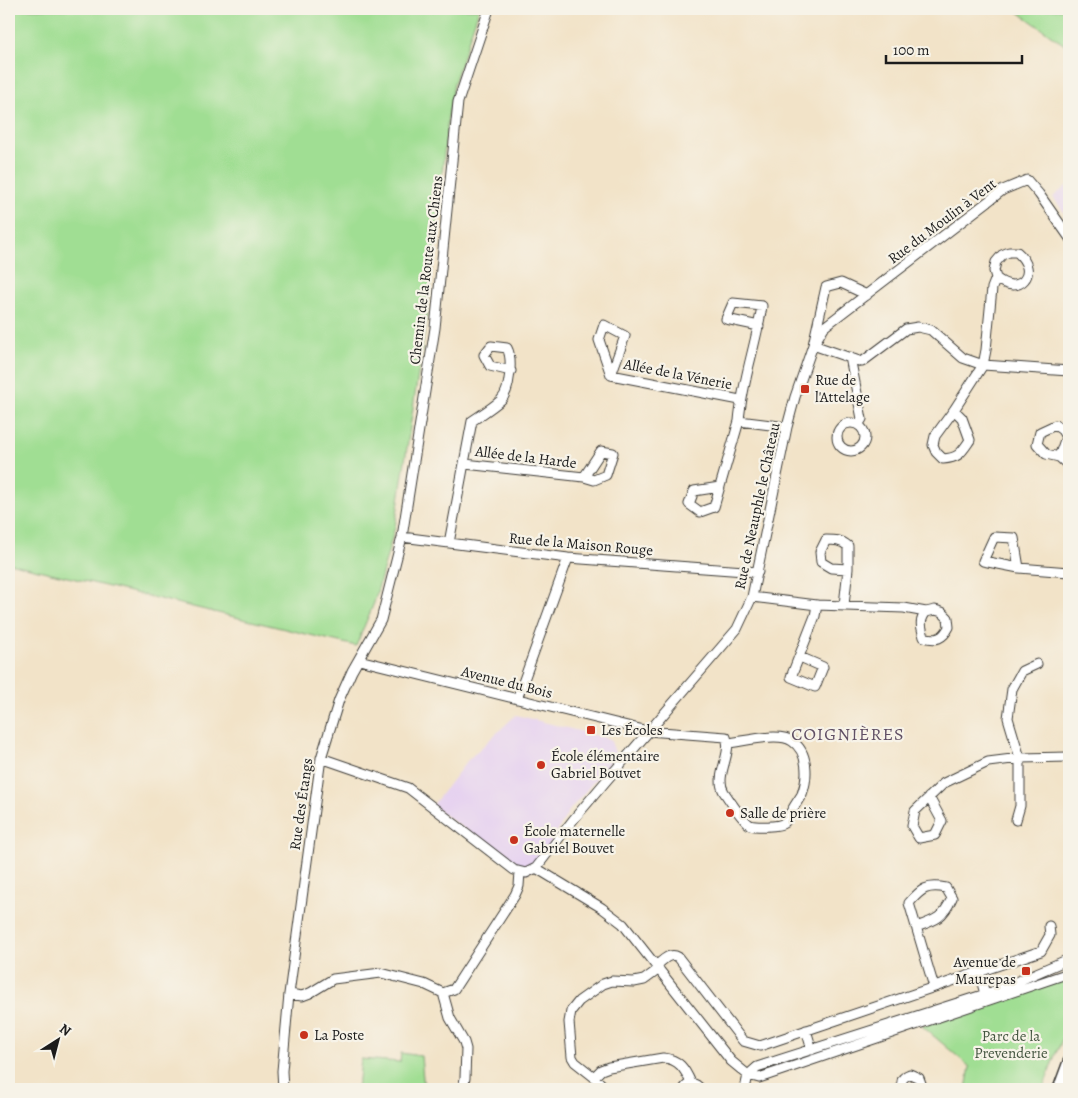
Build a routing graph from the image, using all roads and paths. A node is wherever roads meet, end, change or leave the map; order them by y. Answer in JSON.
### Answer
{"nodes":[{"id":1,"x":489,"y":9,"type":"edge"},
{"id":2,"x":1069,"y":237,"type":"edge"},
{"id":3,"x":996,"y":278,"type":"dead end"},
{"id":4,"x":868,"y":295,"type":"junction"},
{"id":5,"x":759,"y":326,"type":"dead end"},
{"id":6,"x":813,"y":345,"type":"junction"},
{"id":7,"x":850,"y":357,"type":"junction"},
{"id":8,"x":983,"y":365,"type":"junction"},
{"id":9,"x":511,"y":371,"type":"dead end"},
{"id":10,"x":1069,"y":372,"type":"edge"},
{"id":11,"x":611,"y":375,"type":"junction"},
{"id":12,"x":740,"y":400,"type":"junction"},
{"id":13,"x":954,"y":410,"type":"junction"},
{"id":14,"x":739,"y":421,"type":"junction"},
{"id":15,"x":858,"y":425,"type":"dead end"},
{"id":16,"x":787,"y":427,"type":"junction"},
{"id":17,"x":1059,"y":457,"type":"dead end"},
{"id":18,"x":466,"y":464,"type":"junction"},
{"id":19,"x":1069,"y":466,"type":"edge"},
{"id":20,"x":584,"y":477,"type":"dead end"},
{"id":21,"x":720,"y":487,"type":"dead end"},
{"id":22,"x":402,"y":537,"type":"junction"},
{"id":23,"x":449,"y":543,"type":"junction"},
{"id":24,"x":568,"y":558,"type":"junction"},
{"id":25,"x":1019,"y":568,"type":"junction"},
{"id":26,"x":848,"y":569,"type":"dead end"},
{"id":27,"x":758,"y":572,"type":"junction"},
{"id":28,"x":1069,"y":572,"type":"edge"},
{"id":29,"x":752,"y":597,"type":"junction"},
{"id":30,"x":817,"y":604,"type":"junction"},
{"id":31,"x":844,"y":605,"type":"junction"},
{"id":32,"x":926,"y":612,"type":"dead end"},
{"id":33,"x":800,"y":657,"type":"dead end"},
{"id":34,"x":359,"y":660,"type":"junction"},
{"id":35,"x":1037,"y":664,"type":"dead end"},
{"id":36,"x":517,"y":699,"type":"junction"},
{"id":37,"x":648,"y":731,"type":"junction"},
{"id":38,"x":729,"y":743,"type":"junction"},
{"id":39,"x":1069,"y":757,"type":"edge"},
{"id":40,"x":321,"y":758,"type":"junction"},
{"id":41,"x":1020,"y":758,"type":"junction"},
{"id":42,"x":929,"y":797,"type":"dead end"},
{"id":43,"x":1016,"y":820,"type":"dead end"},
{"id":44,"x":536,"y":868,"type":"junction"},
{"id":45,"x":520,"y":872,"type":"junction"},
{"id":46,"x":1049,"y":926,"type":"dead end"},
{"id":47,"x":916,"y":927,"type":"junction"},
{"id":48,"x":1069,"y":958,"type":"edge"},
{"id":49,"x":658,"y":967,"type":"junction"},
{"id":50,"x":979,"y":972,"type":"junction"},
{"id":51,"x":1069,"y":973,"type":"edge"},
{"id":52,"x":934,"y":987,"type":"junction"},
{"id":53,"x":443,"y":993,"type":"junction"},
{"id":54,"x":289,"y":994,"type":"junction"},
{"id":55,"x":985,"y":994,"type":"junction"},
{"id":56,"x":806,"y":1030,"type":"junction"},
{"id":57,"x":812,"y":1050,"type":"junction"},
{"id":58,"x":1069,"y":1062,"type":"edge"},
{"id":59,"x":748,"y":1074,"type":"junction"},
{"id":60,"x":594,"y":1077,"type":"junction"},
{"id":61,"x":688,"y":1086,"type":"edge"},
{"id":62,"x":283,"y":1089,"type":"edge"},
{"id":63,"x":463,"y":1089,"type":"edge"},
{"id":64,"x":606,"y":1089,"type":"edge"},
{"id":65,"x":700,"y":1089,"type":"edge"},
{"id":66,"x":745,"y":1089,"type":"edge"},
{"id":67,"x":903,"y":1089,"type":"edge"},
{"id":68,"x":923,"y":1089,"type":"edge"},
{"id":69,"x":1059,"y":1089,"type":"edge"}],
"edges":[{"from":1,"to":22,"type":"street","name":"Chemin de la Route aux Chiens"},
{"from":2,"to":4,"type":"street","name":"Rue du Moulin à Vent"},
{"from":3,"to":8,"type":"street"},
{"from":4,"to":6,"type":"street","name":"Rue du Moulin à Vent"},
{"from":4,"to":6,"type":"street","name":"Rue de Neauphle le Château"},
{"from":5,"to":12,"type":"street","name":"Allée de la Vénerie"},
{"from":6,"to":7,"type":"street"},
{"from":6,"to":16,"type":"street","name":"Rue de Neauphle le Château"},
{"from":7,"to":8,"type":"street"},
{"from":7,"to":15,"type":"street"},
{"from":8,"to":10,"type":"street"},
{"from":8,"to":13,"type":"street"},
{"from":9,"to":18,"type":"street","name":"Allée de la Harde"},
{"from":11,"to":11,"type":"street","name":"Allée de la Vénerie"},
{"from":11,"to":12,"type":"street","name":"Allée de la Vénerie"},
{"from":12,"to":14,"type":"street","name":"Allée de la Vénerie"},
{"from":13,"to":13,"type":"street"},
{"from":14,"to":16,"type":"street"},
{"from":14,"to":21,"type":"street","name":"Allée de la Vénerie"},
{"from":16,"to":27,"type":"street","name":"Rue de Neauphle le Château"},
{"from":17,"to":19,"type":"street"},
{"from":18,"to":20,"type":"street","name":"Allée de la Harde"},
{"from":18,"to":23,"type":"street","name":"Allée de la Harde"},
{"from":22,"to":23,"type":"street","name":"Rue de la Maison Rouge"},
{"from":22,"to":34,"type":"street","name":"Rue des Étangs"},
{"from":23,"to":24,"type":"street","name":"Rue de la Maison Rouge"},
{"from":24,"to":27,"type":"street","name":"Rue de la Maison Rouge"},
{"from":24,"to":36,"type":"street"},
{"from":25,"to":25,"type":"street"},
{"from":25,"to":28,"type":"street"},
{"from":26,"to":31,"type":"street"},
{"from":27,"to":29,"type":"street","name":"Rue de Neauphle le Château"},
{"from":29,"to":30,"type":"street"},
{"from":29,"to":37,"type":"street","name":"Rue de Neauphle le Château"},
{"from":30,"to":31,"type":"street"},
{"from":30,"to":33,"type":"street"},
{"from":31,"to":32,"type":"street"},
{"from":34,"to":36,"type":"street","name":"Avenue du Bois"},
{"from":34,"to":40,"type":"street","name":"Rue des Étangs"},
{"from":35,"to":41,"type":"street"},
{"from":36,"to":37,"type":"street","name":"Avenue du Bois"},
{"from":37,"to":38,"type":"street","name":"Avenue du Bois"},
{"from":37,"to":44,"type":"street","name":"Rue de Neauphle le Château"},
{"from":38,"to":38,"type":"street"},
{"from":39,"to":41,"type":"street"},
{"from":40,"to":45,"type":"street"},
{"from":40,"to":54,"type":"street","name":"Rue des Étangs"},
{"from":41,"to":42,"type":"street"},
{"from":41,"to":43,"type":"street"},
{"from":44,"to":45,"type":"street"},
{"from":44,"to":49,"type":"street"},
{"from":45,"to":53,"type":"street"},
{"from":46,"to":50,"type":"street"},
{"from":47,"to":47,"type":"street"},
{"from":47,"to":52,"type":"street"},
{"from":48,"to":55,"type":"street"},
{"from":49,"to":56,"type":"street"},
{"from":49,"to":59,"type":"street"},
{"from":49,"to":60,"type":"street"},
{"from":50,"to":52,"type":"street"},
{"from":50,"to":55,"type":"street"},
{"from":51,"to":59,"type":"street"},
{"from":52,"to":56,"type":"street"},
{"from":53,"to":54,"type":"street"},
{"from":53,"to":63,"type":"street"},
{"from":54,"to":62,"type":"street","name":"Rue des Étangs"},
{"from":55,"to":57,"type":"street"},
{"from":56,"to":57,"type":"street"},
{"from":57,"to":59,"type":"street"},
{"from":58,"to":69,"type":"street"},
{"from":59,"to":66,"type":"street"},
{"from":60,"to":61,"type":"street"},
{"from":60,"to":64,"type":"street"},
{"from":61,"to":65,"type":"street"},
{"from":67,"to":68,"type":"street"}]}
